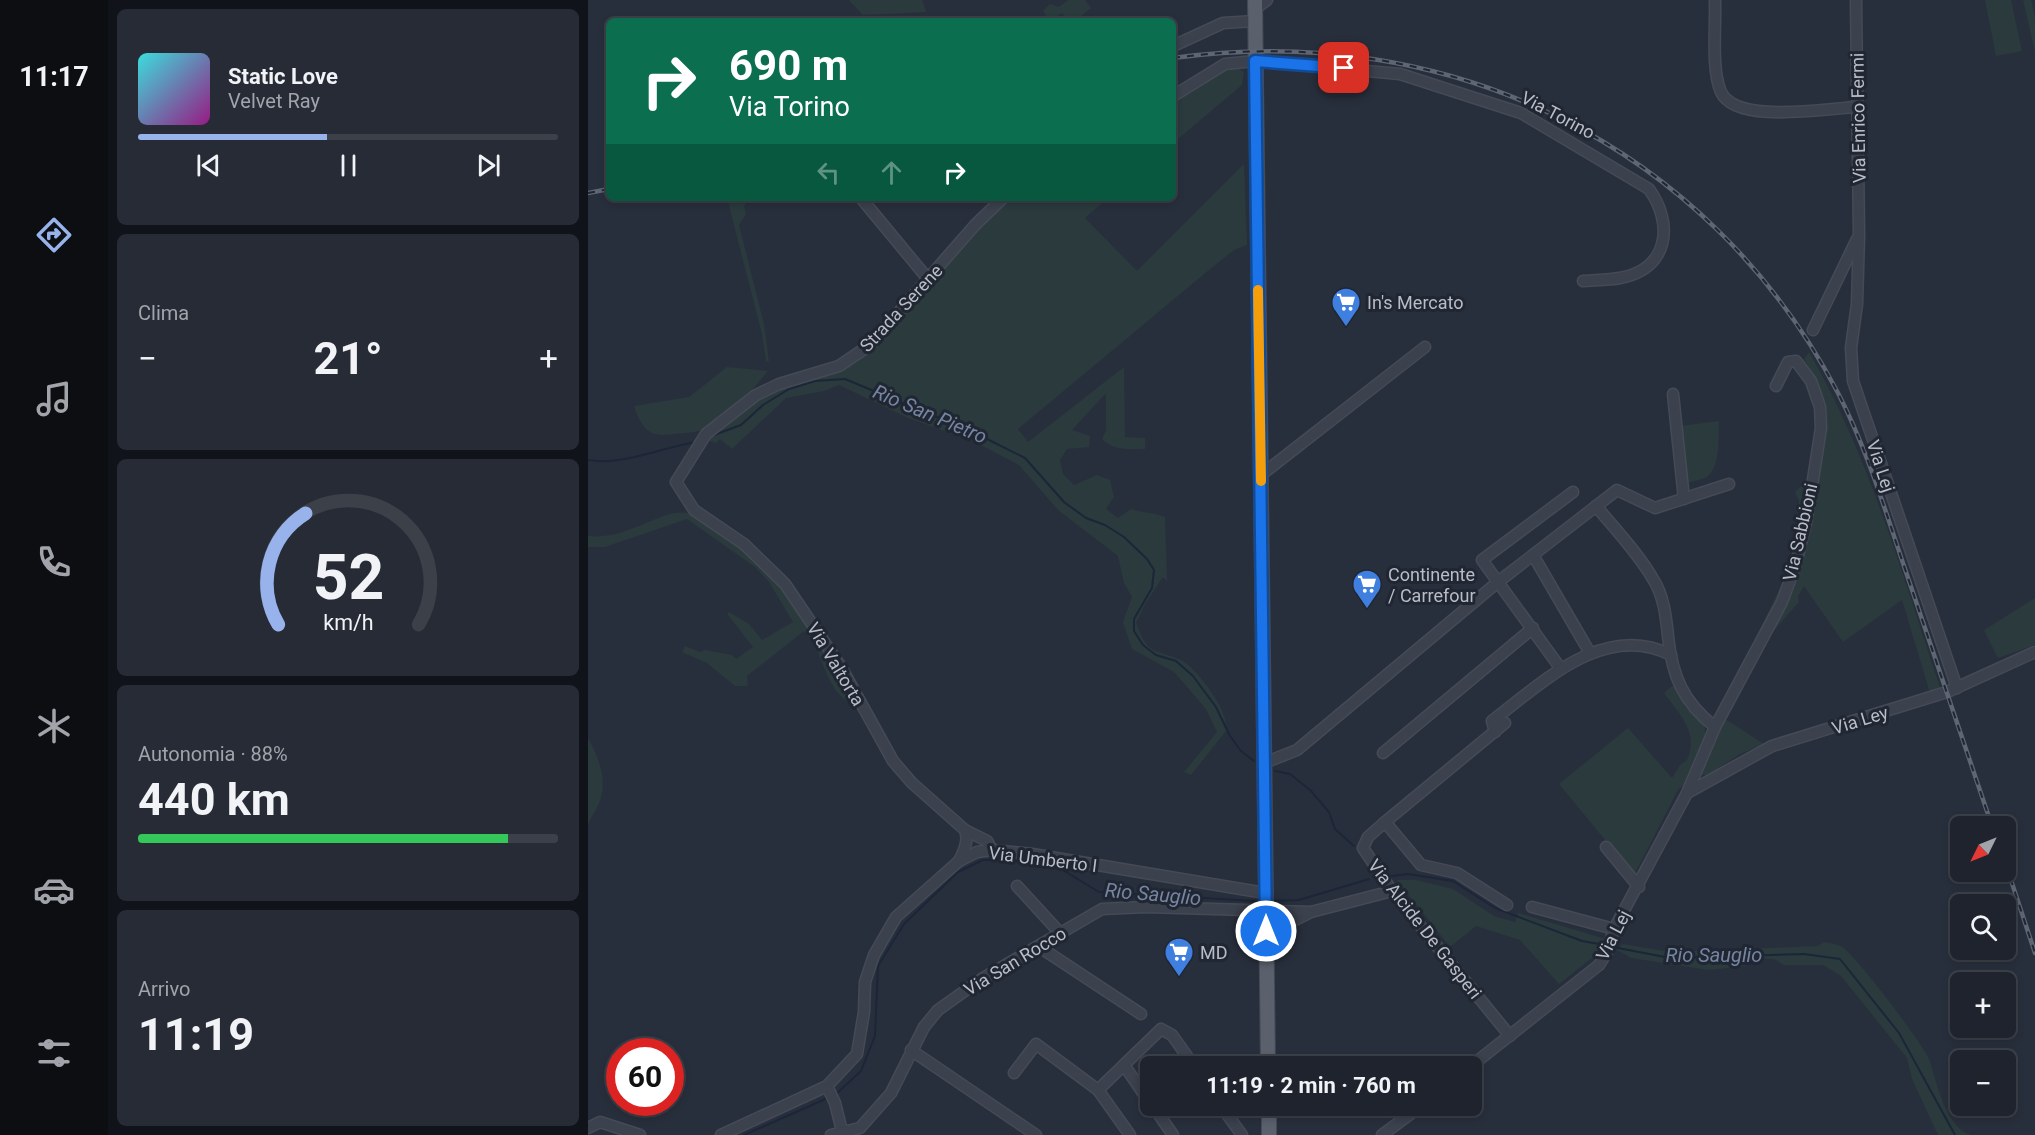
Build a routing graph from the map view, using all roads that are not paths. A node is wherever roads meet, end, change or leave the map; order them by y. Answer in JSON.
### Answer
{"nodes":[{"id":1,"x":1267,"y":0,"type":"edge"},
{"id":2,"x":1716,"y":0,"type":"edge"},
{"id":3,"x":1856,"y":0,"type":"edge"},
{"id":4,"x":1255,"y":10,"type":"edge"},
{"id":5,"x":1176,"y":45,"type":"edge"},
{"id":6,"x":1255,"y":61,"type":"junction"},
{"id":7,"x":1176,"y":94,"type":"edge"},
{"id":8,"x":1858,"y":107,"type":"junction"},
{"id":9,"x":863,"y":201,"type":"edge"},
{"id":10,"x":999,"y":201,"type":"edge"},
{"id":11,"x":1859,"y":236,"type":"junction"},
{"id":12,"x":928,"y":279,"type":"junction"},
{"id":13,"x":1583,"y":281,"type":"dead end"},
{"id":14,"x":1813,"y":330,"type":"dead end"},
{"id":15,"x":1425,"y":347,"type":"dead end"},
{"id":16,"x":1776,"y":386,"type":"dead end"},
{"id":17,"x":1673,"y":394,"type":"dead end"},
{"id":18,"x":1261,"y":475,"type":"junction"},
{"id":19,"x":1730,"y":484,"type":"dead end"},
{"id":20,"x":1573,"y":492,"type":"dead end"},
{"id":21,"x":1684,"y":499,"type":"junction"},
{"id":22,"x":1596,"y":506,"type":"junction"},
{"id":23,"x":694,"y":510,"type":"joint"},
{"id":24,"x":1533,"y":555,"type":"junction"},
{"id":25,"x":1498,"y":582,"type":"junction"},
{"id":26,"x":1533,"y":628,"type":"junction"},
{"id":27,"x":2035,"y":652,"type":"edge"},
{"id":28,"x":1590,"y":653,"type":"junction"},
{"id":29,"x":1671,"y":655,"type":"junction"},
{"id":30,"x":1561,"y":669,"type":"junction"},
{"id":31,"x":1957,"y":688,"type":"junction"},
{"id":32,"x":1505,"y":723,"type":"dead end"},
{"id":33,"x":1715,"y":727,"type":"junction"},
{"id":34,"x":1495,"y":732,"type":"junction"},
{"id":35,"x":1383,"y":753,"type":"dead end"},
{"id":36,"x":1264,"y":763,"type":"junction"},
{"id":37,"x":1687,"y":793,"type":"junction"},
{"id":38,"x":1385,"y":822,"type":"junction"},
{"id":39,"x":965,"y":830,"type":"junction"},
{"id":40,"x":1606,"y":847,"type":"dead end"},
{"id":41,"x":992,"y":850,"type":"junction"},
{"id":42,"x":959,"y":861,"type":"junction"},
{"id":43,"x":1017,"y":886,"type":"dead end"},
{"id":44,"x":1639,"y":887,"type":"junction"},
{"id":45,"x":1392,"y":891,"type":"junction"},
{"id":46,"x":1265,"y":893,"type":"junction"},
{"id":47,"x":1507,"y":905,"type":"dead end"},
{"id":48,"x":1532,"y":907,"type":"dead end"},
{"id":49,"x":1266,"y":910,"type":"junction"},
{"id":50,"x":1311,"y":912,"type":"junction"},
{"id":51,"x":1266,"y":931,"type":"junction"},
{"id":52,"x":1060,"y":933,"type":"junction"},
{"id":53,"x":1612,"y":934,"type":"junction"},
{"id":54,"x":1038,"y":946,"type":"junction"},
{"id":55,"x":1141,"y":1014,"type":"dead end"},
{"id":56,"x":1510,"y":1036,"type":"junction"},
{"id":57,"x":911,"y":1050,"type":"junction"},
{"id":58,"x":1187,"y":1056,"type":"edge"},
{"id":59,"x":1268,"y":1056,"type":"edge"},
{"id":60,"x":1482,"y":1058,"type":"edge"},
{"id":61,"x":1124,"y":1065,"type":"junction"},
{"id":62,"x":1014,"y":1074,"type":"dead end"},
{"id":63,"x":1140,"y":1087,"type":"edge"},
{"id":64,"x":828,"y":1088,"type":"junction"},
{"id":65,"x":1098,"y":1090,"type":"junction"},
{"id":66,"x":1160,"y":1116,"type":"edge"},
{"id":67,"x":1228,"y":1116,"type":"edge"},
{"id":68,"x":1269,"y":1116,"type":"edge"},
{"id":69,"x":1408,"y":1116,"type":"edge"},
{"id":70,"x":588,"y":1128,"type":"edge"},
{"id":71,"x":640,"y":1135,"type":"edge"},
{"id":72,"x":721,"y":1135,"type":"edge"},
{"id":73,"x":839,"y":1135,"type":"edge"},
{"id":74,"x":1036,"y":1135,"type":"edge"},
{"id":75,"x":1130,"y":1135,"type":"edge"},
{"id":76,"x":1173,"y":1135,"type":"edge"},
{"id":77,"x":1242,"y":1135,"type":"edge"},
{"id":78,"x":1269,"y":1135,"type":"edge"},
{"id":79,"x":1382,"y":1135,"type":"edge"}],
"edges":[{"from":1,"to":4,"type":"street"},
{"from":2,"to":8,"type":"street"},
{"from":3,"to":8,"type":"street","name":"Via Enrico Fermi"},
{"from":4,"to":5,"type":"street"},
{"from":4,"to":6,"type":"main road"},
{"from":6,"to":7,"type":"street"},
{"from":6,"to":13,"type":"street","name":"Via Torino"},
{"from":6,"to":18,"type":"main road"},
{"from":8,"to":11,"type":"street","name":"Via Enrico Fermi"},
{"from":9,"to":12,"type":"street"},
{"from":10,"to":12,"type":"street","name":"Strada Serene"},
{"from":11,"to":14,"type":"street"},
{"from":11,"to":31,"type":"street","name":"Via Lej"},
{"from":12,"to":23,"type":"street","name":"Strada Serene"},
{"from":15,"to":18,"type":"street"},
{"from":16,"to":33,"type":"street","name":"Via Sabbioni"},
{"from":17,"to":21,"type":"street"},
{"from":18,"to":36,"type":"main road"},
{"from":19,"to":21,"type":"street"},
{"from":20,"to":25,"type":"street"},
{"from":21,"to":22,"type":"street"},
{"from":22,"to":24,"type":"street"},
{"from":22,"to":29,"type":"street"},
{"from":23,"to":39,"type":"street","name":"Via Valtorta"},
{"from":24,"to":25,"type":"street"},
{"from":24,"to":28,"type":"street"},
{"from":25,"to":26,"type":"street"},
{"from":25,"to":36,"type":"street"},
{"from":26,"to":30,"type":"street"},
{"from":26,"to":35,"type":"street"},
{"from":27,"to":31,"type":"street","name":"Via Ley"},
{"from":28,"to":29,"type":"street"},
{"from":28,"to":30,"type":"street"},
{"from":29,"to":33,"type":"street"},
{"from":30,"to":34,"type":"street","name":"Via Alcide De Gasperi"},
{"from":31,"to":37,"type":"street","name":"Via Ley"},
{"from":32,"to":34,"type":"street","name":"Via Alcide De Gasperi"},
{"from":33,"to":37,"type":"street","name":"Via Lej"},
{"from":34,"to":38,"type":"street","name":"Via Alcide De Gasperi"},
{"from":36,"to":46,"type":"main road"},
{"from":37,"to":44,"type":"street","name":"Via Lej"},
{"from":38,"to":45,"type":"street","name":"Via Alcide De Gasperi"},
{"from":38,"to":47,"type":"street"},
{"from":39,"to":41,"type":"street","name":"Via Valtorta"},
{"from":39,"to":42,"type":"street"},
{"from":40,"to":44,"type":"street"},
{"from":41,"to":42,"type":"street","name":"Via Umberto I"},
{"from":41,"to":46,"type":"street","name":"Via Umberto I"},
{"from":42,"to":64,"type":"street","name":"Via Umberto I"},
{"from":43,"to":52,"type":"street"},
{"from":44,"to":53,"type":"street","name":"Via Lej"},
{"from":45,"to":50,"type":"street"},
{"from":45,"to":56,"type":"street","name":"Via Alcide De Gasperi"},
{"from":46,"to":49,"type":"main road"},
{"from":48,"to":53,"type":"street"},
{"from":49,"to":50,"type":"street","name":"Via San Rocco"},
{"from":49,"to":51,"type":"main road"},
{"from":49,"to":52,"type":"street","name":"Via San Rocco"},
{"from":50,"to":51,"type":"street"},
{"from":51,"to":59,"type":"main road"},
{"from":52,"to":54,"type":"street","name":"Via San Rocco"},
{"from":53,"to":56,"type":"street","name":"Via Lej"},
{"from":54,"to":55,"type":"street"},
{"from":54,"to":57,"type":"street","name":"Via San Rocco"},
{"from":56,"to":60,"type":"street","name":"Via Lej"},
{"from":57,"to":73,"type":"street","name":"Via San Rocco"},
{"from":57,"to":74,"type":"street"},
{"from":58,"to":61,"type":"street"},
{"from":61,"to":63,"type":"street"},
{"from":61,"to":65,"type":"street"},
{"from":62,"to":65,"type":"street"},
{"from":64,"to":72,"type":"street","name":"Via Umberto I"},
{"from":64,"to":73,"type":"street"},
{"from":65,"to":75,"type":"street"},
{"from":66,"to":76,"type":"street"},
{"from":67,"to":77,"type":"street"},
{"from":68,"to":78,"type":"main road"},
{"from":69,"to":79,"type":"street"},
{"from":70,"to":71,"type":"street"}]}
